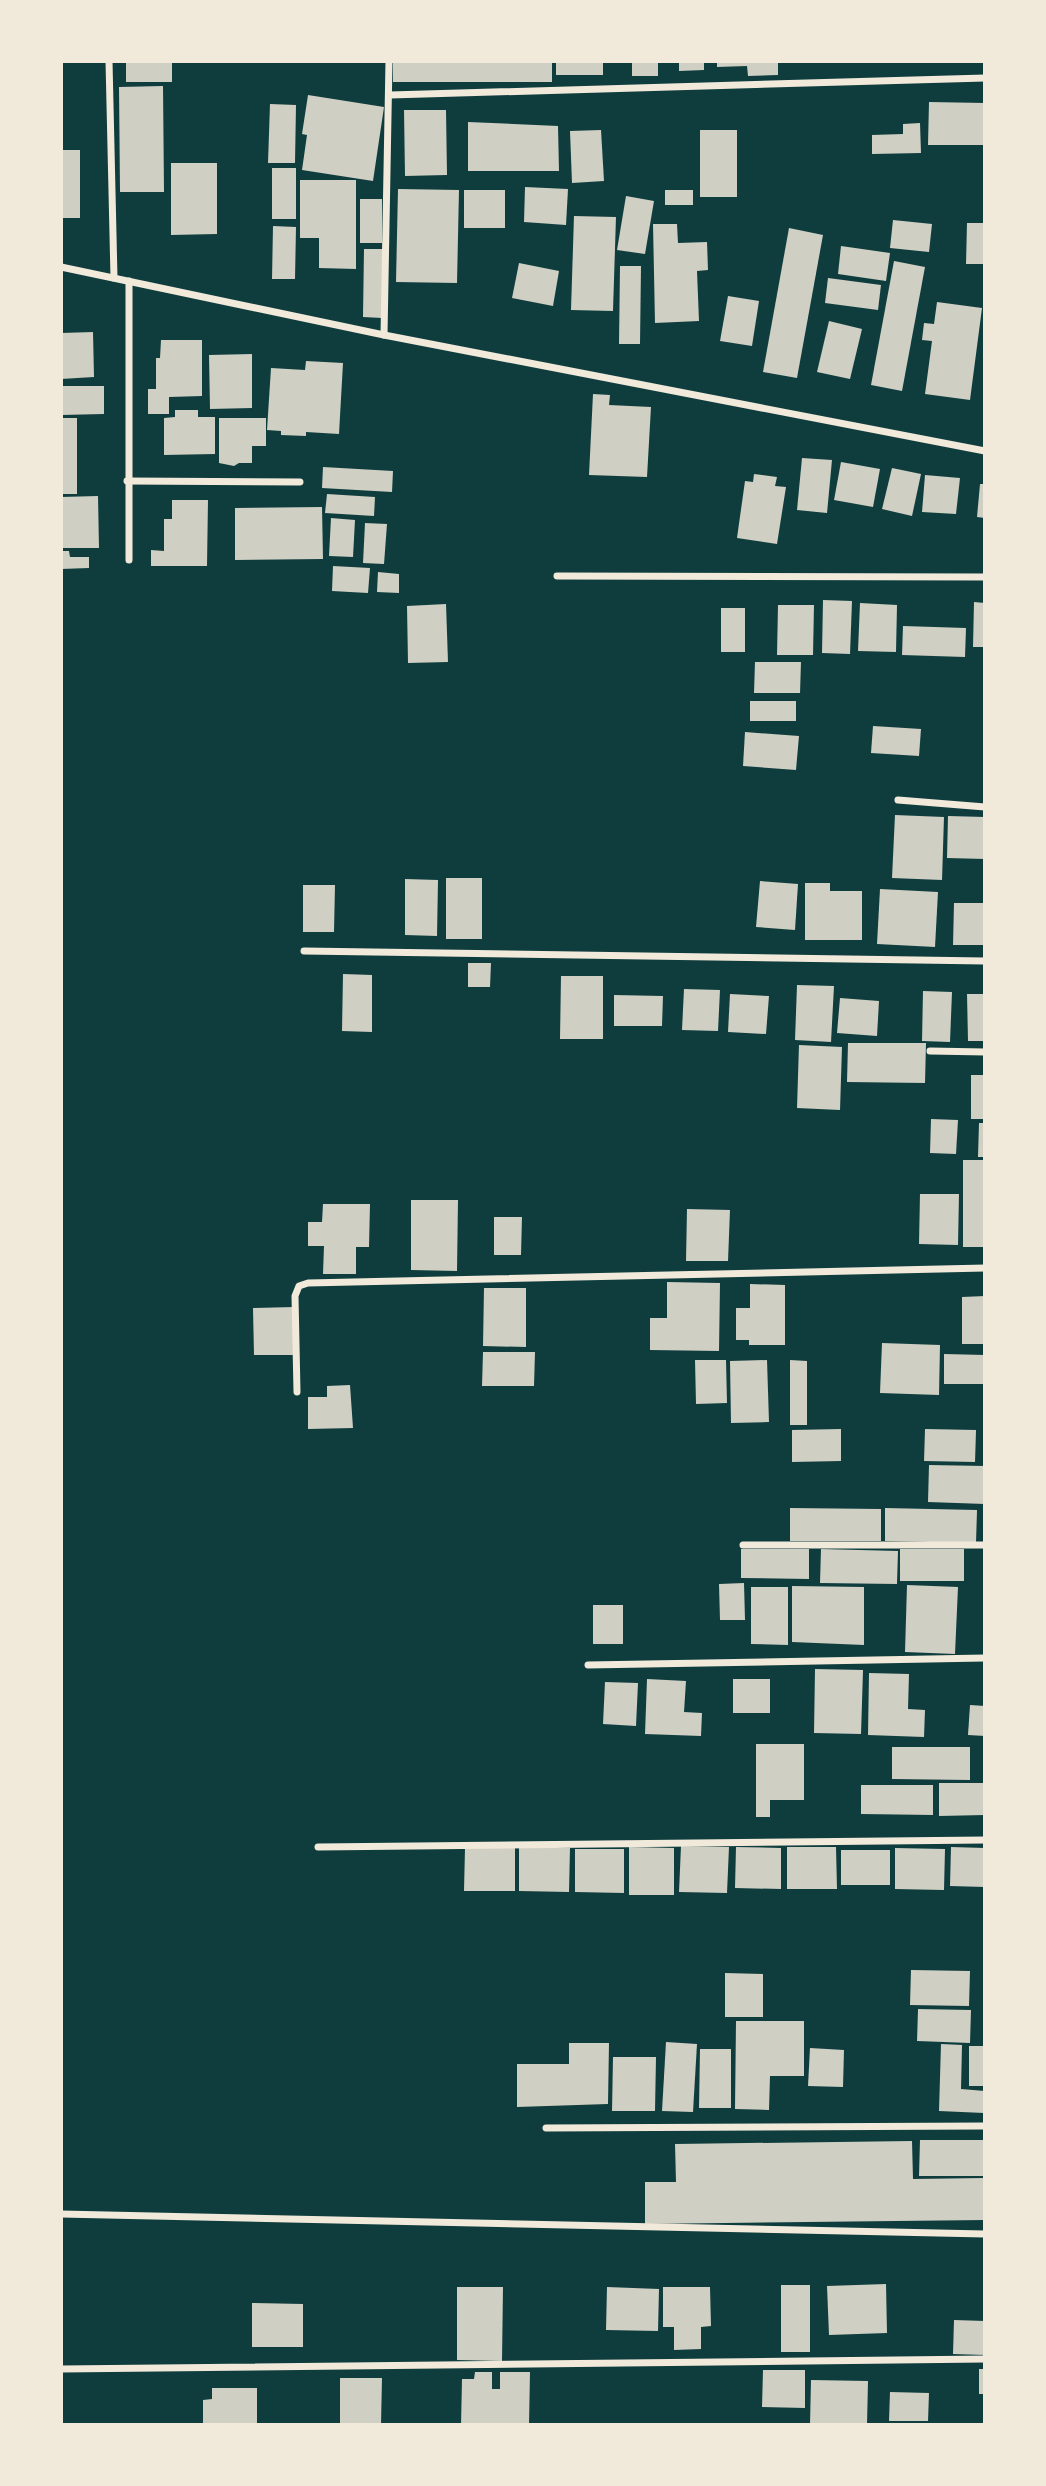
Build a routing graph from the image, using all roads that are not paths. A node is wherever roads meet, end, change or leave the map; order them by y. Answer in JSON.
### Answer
{"nodes":[{"id":1,"x":109,"y":61,"type":"edge"},
{"id":2,"x":389,"y":61,"type":"edge"},
{"id":3,"x":985,"y":78,"type":"edge"},
{"id":4,"x":390,"y":95,"type":"junction"},
{"id":5,"x":61,"y":267,"type":"edge"},
{"id":6,"x":114,"y":278,"type":"junction"},
{"id":7,"x":129,"y":281,"type":"junction"},
{"id":8,"x":384,"y":335,"type":"junction"},
{"id":9,"x":985,"y":451,"type":"edge"},
{"id":10,"x":127,"y":481,"type":"junction"},
{"id":11,"x":300,"y":482,"type":"dead end"},
{"id":12,"x":129,"y":560,"type":"dead end"},
{"id":13,"x":557,"y":576,"type":"dead end"},
{"id":14,"x":985,"y":577,"type":"edge"},
{"id":15,"x":898,"y":800,"type":"dead end"},
{"id":16,"x":985,"y":807,"type":"edge"},
{"id":17,"x":304,"y":951,"type":"dead end"},
{"id":18,"x":985,"y":961,"type":"edge"},
{"id":19,"x":930,"y":1051,"type":"dead end"},
{"id":20,"x":985,"y":1052,"type":"edge"},
{"id":21,"x":985,"y":1268,"type":"edge"},
{"id":22,"x":297,"y":1392,"type":"dead end"},
{"id":23,"x":743,"y":1545,"type":"dead end"},
{"id":24,"x":985,"y":1545,"type":"edge"},
{"id":25,"x":985,"y":1658,"type":"edge"},
{"id":26,"x":588,"y":1665,"type":"dead end"},
{"id":27,"x":985,"y":1840,"type":"edge"},
{"id":28,"x":318,"y":1847,"type":"dead end"},
{"id":29,"x":985,"y":2126,"type":"edge"},
{"id":30,"x":546,"y":2128,"type":"dead end"},
{"id":31,"x":61,"y":2214,"type":"edge"},
{"id":32,"x":985,"y":2234,"type":"edge"},
{"id":33,"x":985,"y":2360,"type":"edge"},
{"id":34,"x":61,"y":2369,"type":"edge"}],
"edges":[{"from":1,"to":6,"type":"street"},
{"from":2,"to":4,"type":"street"},
{"from":3,"to":4,"type":"street"},
{"from":4,"to":8,"type":"street"},
{"from":5,"to":6,"type":"street"},
{"from":6,"to":7,"type":"street"},
{"from":7,"to":8,"type":"street"},
{"from":7,"to":10,"type":"street"},
{"from":8,"to":9,"type":"street"},
{"from":10,"to":11,"type":"street"},
{"from":10,"to":12,"type":"street"},
{"from":13,"to":14,"type":"street"},
{"from":15,"to":16,"type":"street"},
{"from":17,"to":18,"type":"street"},
{"from":19,"to":20,"type":"street"},
{"from":21,"to":22,"type":"street"},
{"from":23,"to":24,"type":"street"},
{"from":25,"to":26,"type":"street"},
{"from":27,"to":28,"type":"street"},
{"from":29,"to":30,"type":"street"},
{"from":31,"to":32,"type":"street"},
{"from":33,"to":34,"type":"street"}]}
